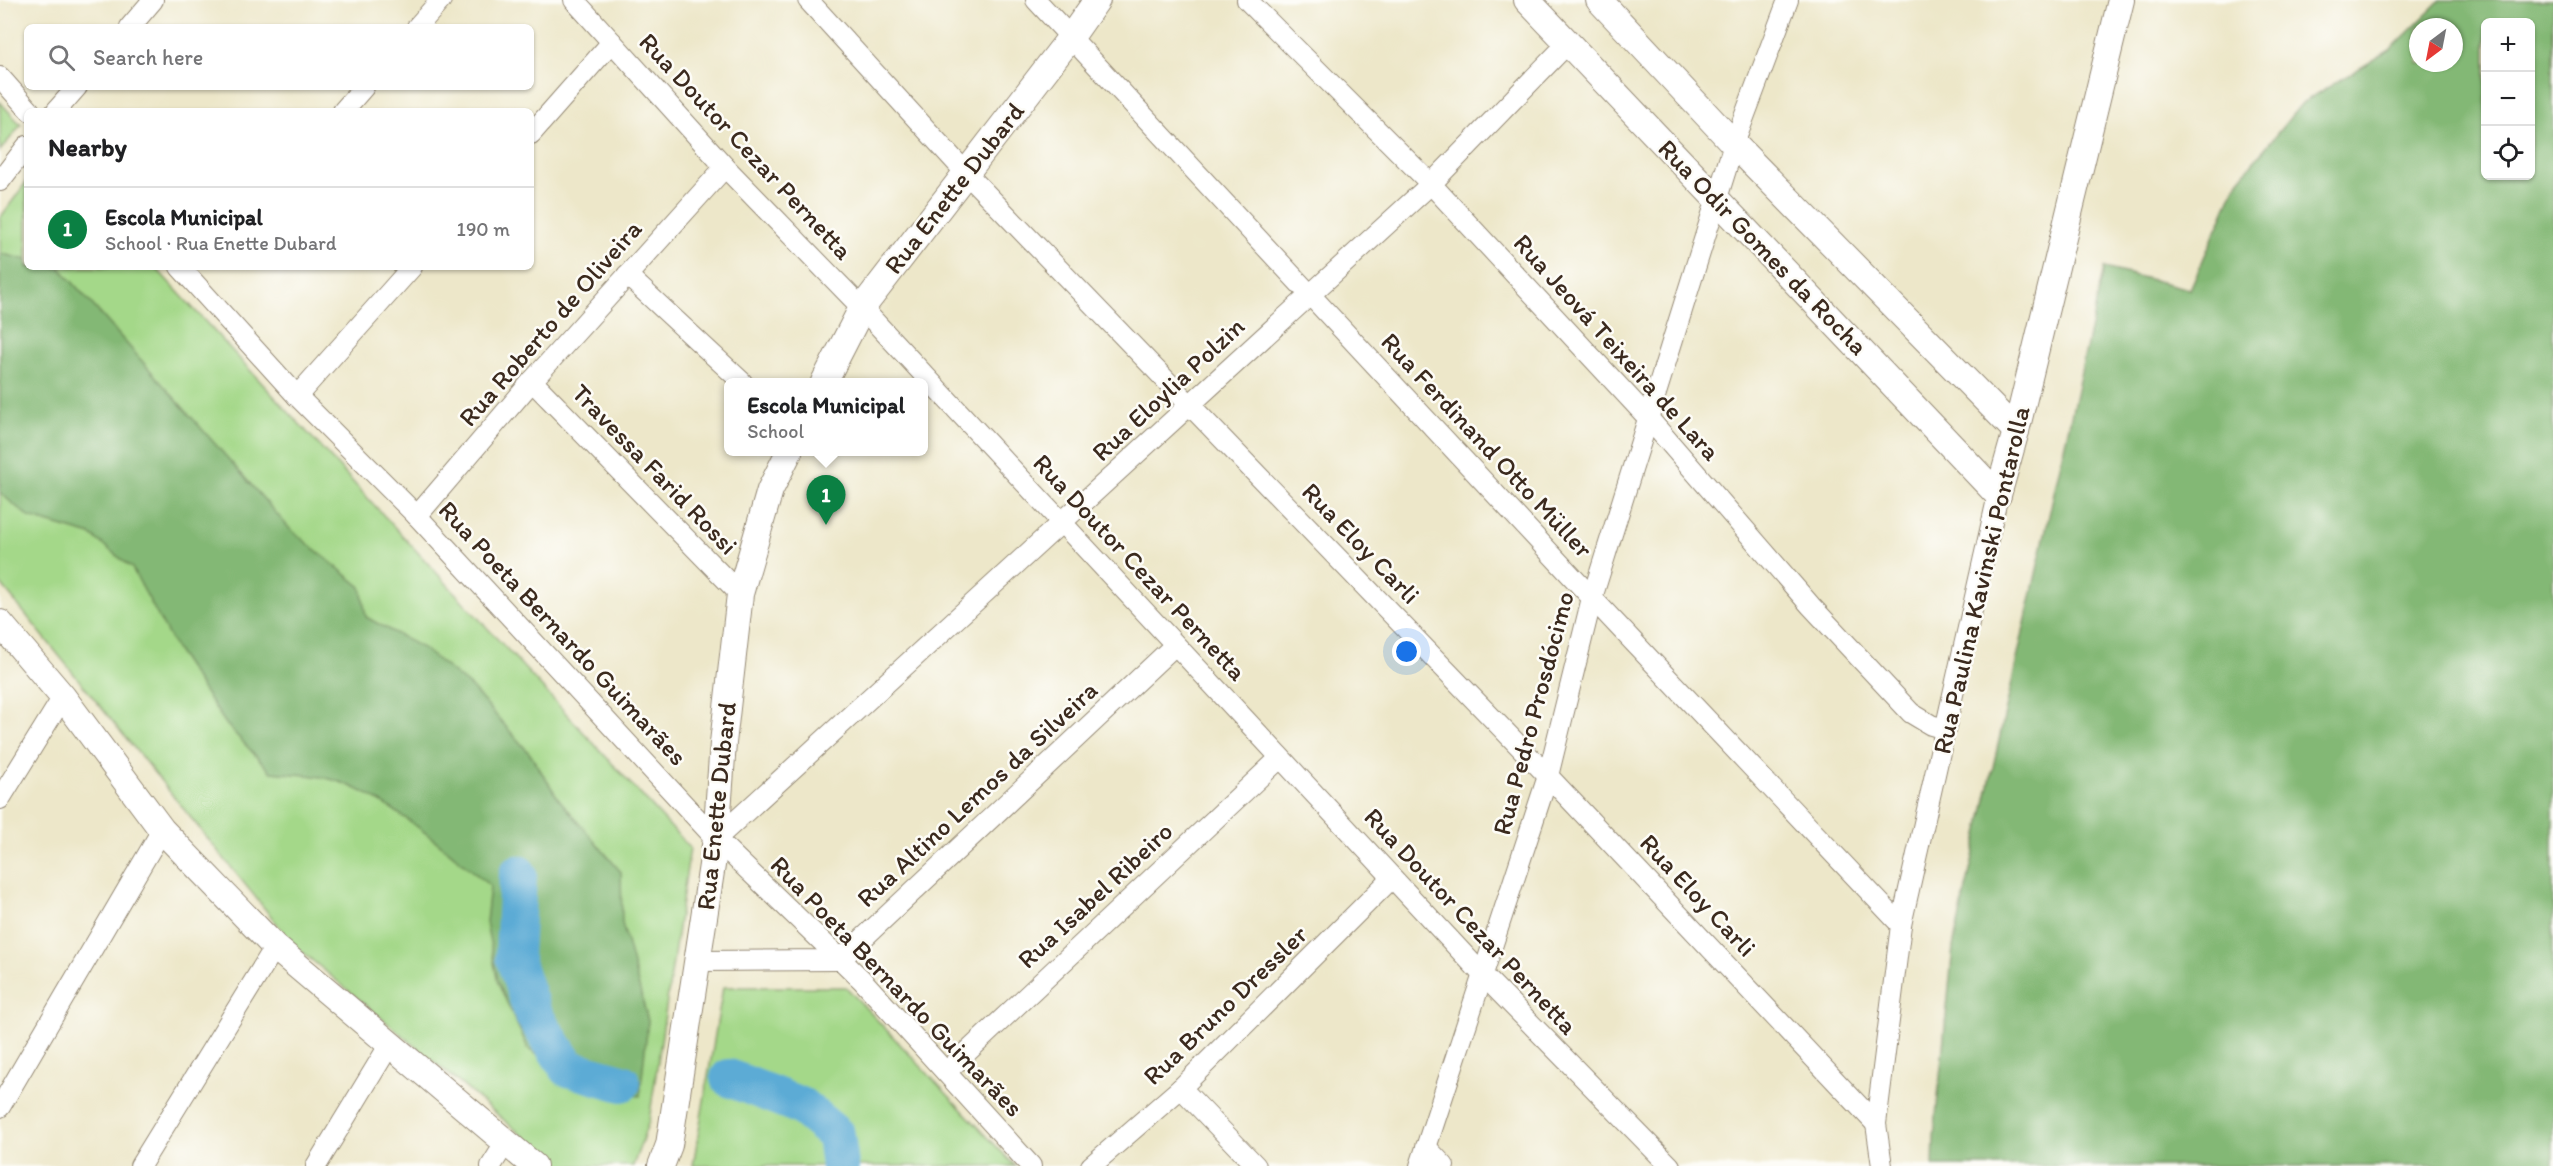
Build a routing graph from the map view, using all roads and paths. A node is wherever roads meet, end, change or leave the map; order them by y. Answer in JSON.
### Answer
{"nodes":[{"id":1,"x":153,"y":0,"type":"edge"},
{"id":2,"x":441,"y":0,"type":"edge"},
{"id":3,"x":574,"y":0,"type":"edge"},
{"id":4,"x":808,"y":0,"type":"edge"},
{"id":5,"x":1036,"y":0,"type":"edge"},
{"id":6,"x":1097,"y":0,"type":"edge"},
{"id":7,"x":1247,"y":0,"type":"edge"},
{"id":8,"x":1527,"y":0,"type":"edge"},
{"id":9,"x":1599,"y":0,"type":"edge"},
{"id":10,"x":1788,"y":0,"type":"edge"},
{"id":11,"x":2121,"y":0,"type":"edge"},
{"id":12,"x":133,"y":24,"type":"edge"},
{"id":13,"x":420,"y":24,"type":"edge"},
{"id":14,"x":1071,"y":37,"type":"junction"},
{"id":15,"x":612,"y":42,"type":"junction"},
{"id":16,"x":1567,"y":44,"type":"junction"},
{"id":17,"x":0,"y":77,"type":"edge"},
{"id":18,"x":74,"y":90,"type":"edge"},
{"id":19,"x":361,"y":90,"type":"edge"},
{"id":20,"x":27,"y":108,"type":"edge"},
{"id":21,"x":59,"y":108,"type":"edge"},
{"id":22,"x":345,"y":108,"type":"edge"},
{"id":23,"x":534,"y":131,"type":"edge"},
{"id":24,"x":1734,"y":144,"type":"junction"},
{"id":25,"x":24,"y":150,"type":"edge"},
{"id":26,"x":725,"y":167,"type":"junction"},
{"id":27,"x":966,"y":173,"type":"junction"},
{"id":28,"x":0,"y":181,"type":"edge"},
{"id":29,"x":1431,"y":184,"type":"junction"},
{"id":30,"x":1718,"y":199,"type":"junction"},
{"id":31,"x":409,"y":270,"type":"edge"},
{"id":32,"x":192,"y":271,"type":"edge"},
{"id":33,"x":627,"y":274,"type":"junction"},
{"id":34,"x":1310,"y":295,"type":"junction"},
{"id":35,"x":862,"y":308,"type":"junction"},
{"id":36,"x":738,"y":378,"type":"edge"},
{"id":37,"x":826,"y":378,"type":"edge"},
{"id":38,"x":927,"y":378,"type":"edge"},
{"id":39,"x":928,"y":379,"type":"edge"},
{"id":40,"x":532,"y":381,"type":"junction"},
{"id":41,"x":297,"y":396,"type":"junction"},
{"id":42,"x":1190,"y":405,"type":"junction"},
{"id":43,"x":1649,"y":419,"type":"junction"},
{"id":44,"x":2016,"y":431,"type":"junction"},
{"id":45,"x":787,"y":456,"type":"edge"},
{"id":46,"x":1998,"y":495,"type":"junction"},
{"id":47,"x":417,"y":516,"type":"junction"},
{"id":48,"x":1062,"y":523,"type":"junction"},
{"id":49,"x":740,"y":594,"type":"junction"},
{"id":50,"x":1592,"y":598,"type":"junction"},
{"id":51,"x":0,"y":623,"type":"edge"},
{"id":52,"x":1175,"y":645,"type":"junction"},
{"id":53,"x":63,"y":697,"type":"junction"},
{"id":54,"x":1945,"y":729,"type":"junction"},
{"id":55,"x":1280,"y":758,"type":"junction"},
{"id":56,"x":1548,"y":776,"type":"junction"},
{"id":57,"x":0,"y":799,"type":"edge"},
{"id":58,"x":162,"y":830,"type":"junction"},
{"id":59,"x":716,"y":839,"type":"junction"},
{"id":60,"x":1392,"y":878,"type":"junction"},
{"id":61,"x":1901,"y":925,"type":"junction"},
{"id":62,"x":275,"y":947,"type":"junction"},
{"id":63,"x":840,"y":960,"type":"junction"},
{"id":64,"x":698,"y":962,"type":"junction"},
{"id":65,"x":1483,"y":975,"type":"junction"},
{"id":66,"x":390,"y":1044,"type":"junction"},
{"id":67,"x":946,"y":1072,"type":"junction"},
{"id":68,"x":1181,"y":1088,"type":"junction"},
{"id":69,"x":0,"y":1107,"type":"edge"},
{"id":70,"x":1876,"y":1124,"type":"junction"},
{"id":71,"x":506,"y":1142,"type":"junction"},
{"id":72,"x":1423,"y":1157,"type":"edge"},
{"id":73,"x":140,"y":1166,"type":"edge"},
{"id":74,"x":316,"y":1166,"type":"edge"},
{"id":75,"x":491,"y":1166,"type":"edge"},
{"id":76,"x":534,"y":1166,"type":"edge"},
{"id":77,"x":661,"y":1166,"type":"edge"},
{"id":78,"x":1031,"y":1166,"type":"edge"},
{"id":79,"x":1091,"y":1166,"type":"edge"},
{"id":80,"x":1256,"y":1166,"type":"edge"},
{"id":81,"x":1444,"y":1166,"type":"edge"},
{"id":82,"x":1670,"y":1166,"type":"edge"},
{"id":83,"x":1882,"y":1166,"type":"edge"}],
"edges":[{"from":1,"to":12,"type":"street"},
{"from":2,"to":13,"type":"street"},
{"from":3,"to":15,"type":"street","name":"Rua Doutor Cezar Pernetta"},
{"from":4,"to":27,"type":"street","name":"Rua Eloy Carli"},
{"from":5,"to":14,"type":"street","name":"Rua Ferdinand Otto Müller"},
{"from":6,"to":14,"type":"street","name":"Rua Enette Dubard"},
{"from":7,"to":29,"type":"street","name":"Rua Jeová Teixeira de Lara"},
{"from":8,"to":16,"type":"street","name":"Rua Odir Gomes da Rocha"},
{"from":9,"to":24,"type":"street","name":"Rua Odir Gomes da Rocha"},
{"from":10,"to":24,"type":"street","name":"Rua Pedro Prosdócimo"},
{"from":11,"to":44,"type":"street","name":"Rua Paulina Kavinski Pontarolla"},
{"from":14,"to":27,"type":"street","name":"Rua Enette Dubard"},
{"from":14,"to":34,"type":"street","name":"Rua Ferdinand Otto Müller"},
{"from":15,"to":23,"type":"street"},
{"from":15,"to":26,"type":"street","name":"Rua Doutor Cezar Pernetta"},
{"from":16,"to":29,"type":"street","name":"Rua Eloylia Polzin"},
{"from":16,"to":30,"type":"street","name":"Rua Odir Gomes da Rocha"},
{"from":17,"to":20,"type":"street"},
{"from":18,"to":21,"type":"street"},
{"from":19,"to":22,"type":"street"},
{"from":24,"to":30,"type":"street","name":"Rua Pedro Prosdócimo"},
{"from":24,"to":44,"type":"street","name":"Rua Odir Gomes da Rocha"},
{"from":25,"to":28,"type":"street"},
{"from":26,"to":33,"type":"street","name":"Rua Roberto de Oliveira"},
{"from":26,"to":35,"type":"street","name":"Rua Doutor Cezar Pernetta"},
{"from":27,"to":35,"type":"street","name":"Rua Enette Dubard"},
{"from":27,"to":42,"type":"street","name":"Rua Eloy Carli"},
{"from":29,"to":34,"type":"street","name":"Rua Eloylia Polzin"},
{"from":29,"to":43,"type":"street","name":"Rua Jeová Teixeira de Lara"},
{"from":30,"to":43,"type":"street","name":"Rua Pedro Prosdócimo"},
{"from":30,"to":46,"type":"street","name":"Rua Odir Gomes da Rocha"},
{"from":31,"to":41,"type":"street"},
{"from":32,"to":41,"type":"street","name":"Rua Poeta Bernardo Guimarães"},
{"from":33,"to":36,"type":"street"},
{"from":33,"to":40,"type":"street","name":"Rua Roberto de Oliveira"},
{"from":34,"to":42,"type":"street","name":"Rua Eloylia Polzin"},
{"from":34,"to":50,"type":"street","name":"Rua Ferdinand Otto Müller"},
{"from":35,"to":37,"type":"street","name":"Rua Enette Dubard"},
{"from":35,"to":38,"type":"street","name":"Rua Doutor Cezar Pernetta"},
{"from":39,"to":48,"type":"street","name":"Rua Doutor Cezar Pernetta"},
{"from":40,"to":47,"type":"street","name":"Rua Roberto de Oliveira"},
{"from":40,"to":49,"type":"street","name":"Travessa Farid Rossi"},
{"from":41,"to":47,"type":"street","name":"Rua Poeta Bernardo Guimarães"},
{"from":42,"to":48,"type":"street","name":"Rua Eloylia Polzin"},
{"from":42,"to":56,"type":"street","name":"Rua Eloy Carli"},
{"from":43,"to":50,"type":"street","name":"Rua Pedro Prosdócimo"},
{"from":43,"to":54,"type":"street","name":"Rua Jeová Teixeira de Lara"},
{"from":44,"to":46,"type":"street","name":"Rua Paulina Kavinski Pontarolla"},
{"from":45,"to":49,"type":"street","name":"Rua Enette Dubard"},
{"from":46,"to":54,"type":"street","name":"Rua Paulina Kavinski Pontarolla"},
{"from":47,"to":59,"type":"street","name":"Rua Poeta Bernardo Guimarães"},
{"from":48,"to":52,"type":"street","name":"Rua Doutor Cezar Pernetta"},
{"from":48,"to":59,"type":"street","name":"Rua Eloylia Polzin"},
{"from":49,"to":59,"type":"street","name":"Rua Enette Dubard"},
{"from":50,"to":56,"type":"street","name":"Rua Pedro Prosdócimo"},
{"from":50,"to":61,"type":"street","name":"Rua Ferdinand Otto Müller"},
{"from":51,"to":53,"type":"street"},
{"from":52,"to":55,"type":"street","name":"Rua Doutor Cezar Pernetta"},
{"from":52,"to":63,"type":"street","name":"Rua Altino Lemos da Silveira"},
{"from":53,"to":57,"type":"street"},
{"from":53,"to":58,"type":"street"},
{"from":54,"to":61,"type":"street","name":"Rua Paulina Kavinski Pontarolla"},
{"from":55,"to":60,"type":"street","name":"Rua Doutor Cezar Pernetta"},
{"from":55,"to":67,"type":"street","name":"Rua Isabel Ribeiro"},
{"from":56,"to":65,"type":"street","name":"Rua Pedro Prosdócimo"},
{"from":56,"to":70,"type":"street","name":"Rua Eloy Carli"},
{"from":58,"to":62,"type":"street"},
{"from":58,"to":69,"type":"street"},
{"from":59,"to":63,"type":"street","name":"Rua Poeta Bernardo Guimarães"},
{"from":59,"to":64,"type":"street","name":"Rua Enette Dubard"},
{"from":60,"to":65,"type":"street","name":"Rua Doutor Cezar Pernetta"},
{"from":60,"to":68,"type":"street","name":"Rua Bruno Dressler"},
{"from":61,"to":70,"type":"street","name":"Rua Paulina Kavinski Pontarolla"},
{"from":62,"to":66,"type":"street"},
{"from":62,"to":73,"type":"street"},
{"from":63,"to":64,"type":"street"},
{"from":63,"to":67,"type":"street","name":"Rua Poeta Bernardo Guimarães"},
{"from":64,"to":77,"type":"street","name":"Rua Enette Dubard"},
{"from":65,"to":72,"type":"street","name":"Rua Pedro Prosdócimo"},
{"from":65,"to":82,"type":"street","name":"Rua Doutor Cezar Pernetta"},
{"from":66,"to":71,"type":"street"},
{"from":66,"to":74,"type":"street"},
{"from":67,"to":78,"type":"street","name":"Rua Poeta Bernardo Guimarães"},
{"from":68,"to":79,"type":"street","name":"Rua Bruno Dressler"},
{"from":68,"to":80,"type":"street"},
{"from":70,"to":83,"type":"street","name":"Rua Paulina Kavinski Pontarolla"},
{"from":71,"to":75,"type":"street"},
{"from":71,"to":76,"type":"street"},
{"from":72,"to":81,"type":"street"}]}
